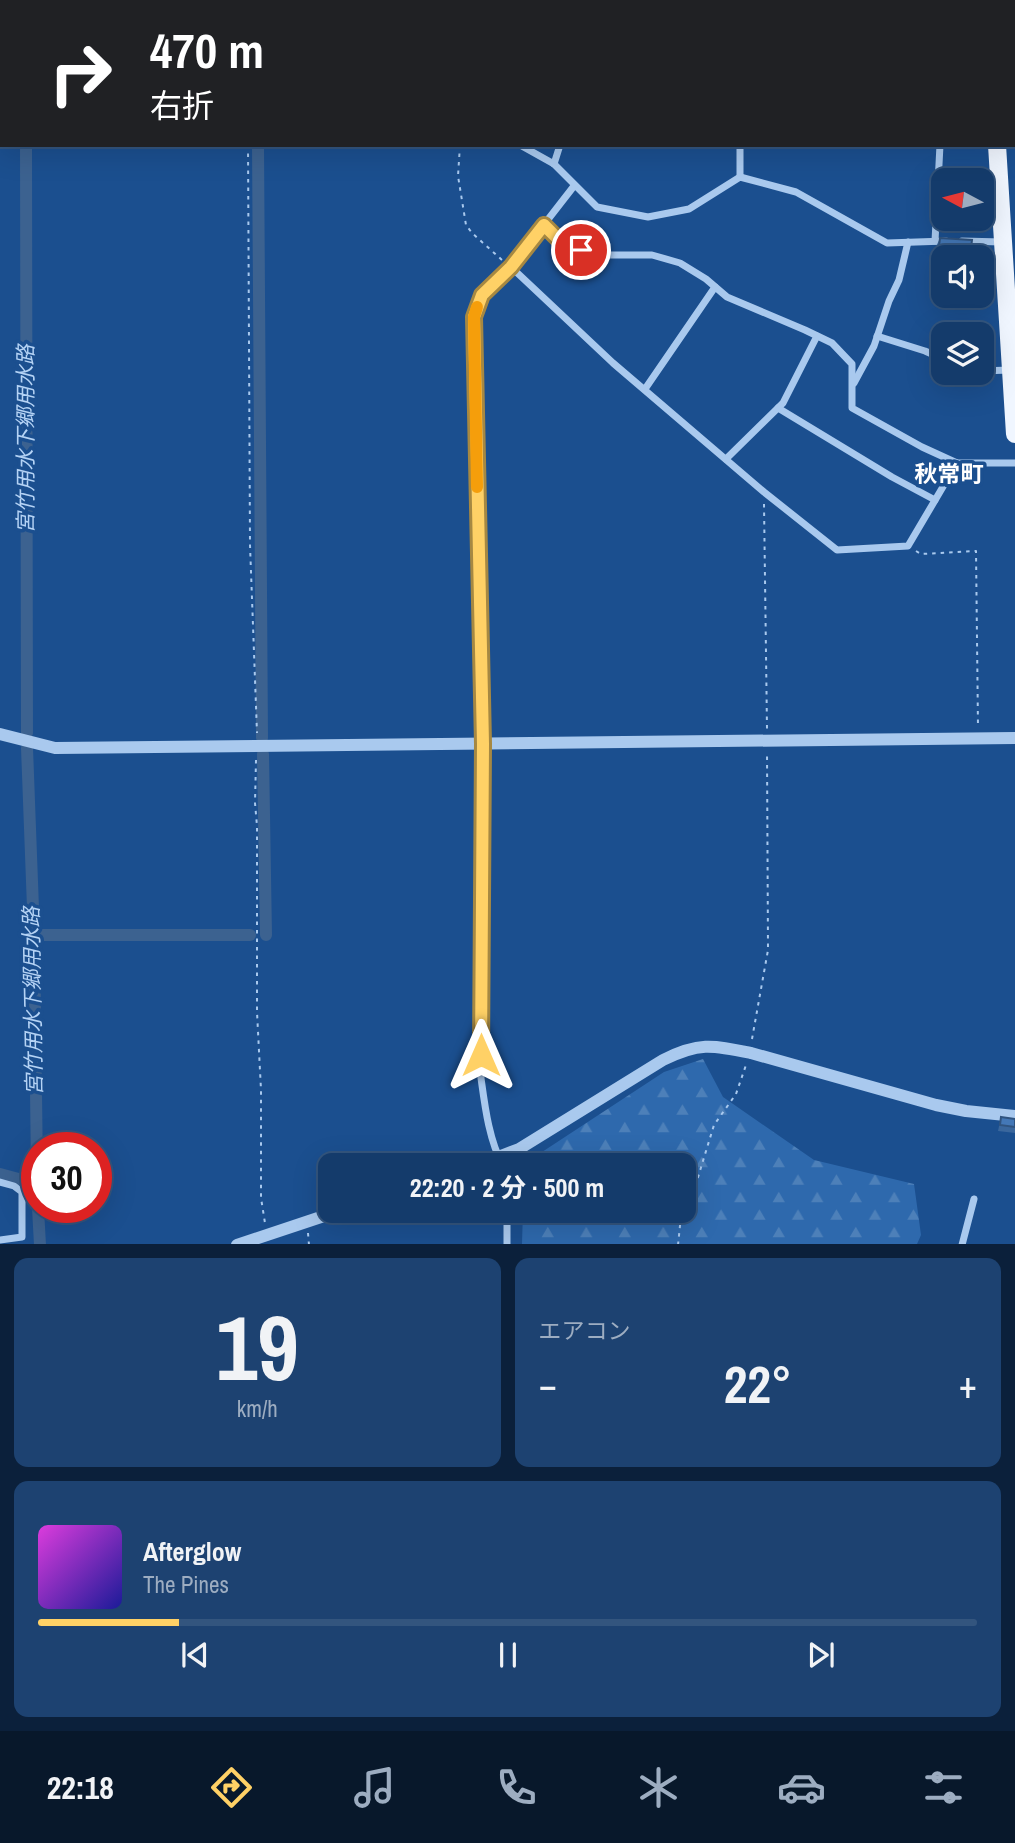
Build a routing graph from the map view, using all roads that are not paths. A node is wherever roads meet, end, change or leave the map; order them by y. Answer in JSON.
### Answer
{"nodes":[{"id":1,"x":524,"y":147,"type":"edge"},
{"id":2,"x":559,"y":147,"type":"edge"},
{"id":3,"x":740,"y":147,"type":"edge"},
{"id":4,"x":940,"y":147,"type":"edge"},
{"id":5,"x":997,"y":147,"type":"edge"},
{"id":6,"x":554,"y":164,"type":"junction"},
{"id":7,"x":740,"y":177,"type":"junction"},
{"id":8,"x":574,"y":186,"type":"junction"},
{"id":9,"x":544,"y":225,"type":"junction"},
{"id":10,"x":935,"y":241,"type":"junction"},
{"id":11,"x":908,"y":242,"type":"junction"},
{"id":12,"x":1003,"y":242,"type":"junction"},
{"id":13,"x":511,"y":267,"type":"junction"},
{"id":14,"x":715,"y":287,"type":"junction"},
{"id":15,"x":817,"y":336,"type":"junction"},
{"id":16,"x":877,"y":336,"type":"junction"},
{"id":17,"x":931,"y":354,"type":"edge"},
{"id":18,"x":1011,"y":369,"type":"junction"},
{"id":19,"x":994,"y":370,"type":"edge"},
{"id":20,"x":852,"y":387,"type":"junction"},
{"id":21,"x":645,"y":389,"type":"junction"},
{"id":22,"x":778,"y":408,"type":"junction"},
{"id":23,"x":1015,"y":434,"type":"edge"},
{"id":24,"x":726,"y":459,"type":"junction"},
{"id":25,"x":957,"y":463,"type":"junction"},
{"id":26,"x":1015,"y":463,"type":"edge"},
{"id":27,"x":935,"y":500,"type":"junction"},
{"id":28,"x":0,"y":734,"type":"edge"},
{"id":29,"x":1015,"y":738,"type":"edge"},
{"id":30,"x":483,"y":744,"type":"junction"},
{"id":31,"x":1015,"y":1116,"type":"edge"},
{"id":32,"x":498,"y":1153,"type":"edge"},
{"id":33,"x":513,"y":1153,"type":"edge"},
{"id":34,"x":0,"y":1182,"type":"edge"},
{"id":35,"x":974,"y":1199,"type":"dead end"},
{"id":36,"x":318,"y":1218,"type":"edge"},
{"id":37,"x":507,"y":1223,"type":"edge"},
{"id":38,"x":0,"y":1240,"type":"edge"},
{"id":39,"x":237,"y":1244,"type":"edge"},
{"id":40,"x":507,"y":1244,"type":"edge"},
{"id":41,"x":962,"y":1244,"type":"edge"}],
"edges":[{"from":1,"to":6,"type":"street"},
{"from":2,"to":6,"type":"street"},
{"from":3,"to":7,"type":"street"},
{"from":4,"to":10,"type":"street"},
{"from":5,"to":12,"type":"main road"},
{"from":6,"to":8,"type":"street"},
{"from":7,"to":8,"type":"street"},
{"from":7,"to":11,"type":"street"},
{"from":8,"to":9,"type":"street"},
{"from":9,"to":13,"type":"street"},
{"from":9,"to":14,"type":"street"},
{"from":10,"to":11,"type":"street"},
{"from":10,"to":12,"type":"street"},
{"from":11,"to":16,"type":"street"},
{"from":12,"to":18,"type":"main road"},
{"from":13,"to":21,"type":"street"},
{"from":13,"to":30,"type":"street"},
{"from":14,"to":15,"type":"street"},
{"from":14,"to":21,"type":"street"},
{"from":15,"to":20,"type":"street"},
{"from":15,"to":22,"type":"street"},
{"from":16,"to":17,"type":"street"},
{"from":16,"to":20,"type":"street"},
{"from":18,"to":19,"type":"street"},
{"from":18,"to":23,"type":"main road"},
{"from":20,"to":25,"type":"street"},
{"from":21,"to":24,"type":"street"},
{"from":22,"to":24,"type":"street"},
{"from":22,"to":27,"type":"street"},
{"from":24,"to":27,"type":"street"},
{"from":25,"to":26,"type":"street"},
{"from":25,"to":27,"type":"street"},
{"from":28,"to":30,"type":"street"},
{"from":29,"to":30,"type":"street"},
{"from":30,"to":32,"type":"street"},
{"from":31,"to":33,"type":"street"},
{"from":34,"to":38,"type":"street"},
{"from":35,"to":41,"type":"street"},
{"from":36,"to":39,"type":"street"},
{"from":37,"to":40,"type":"street"}]}
